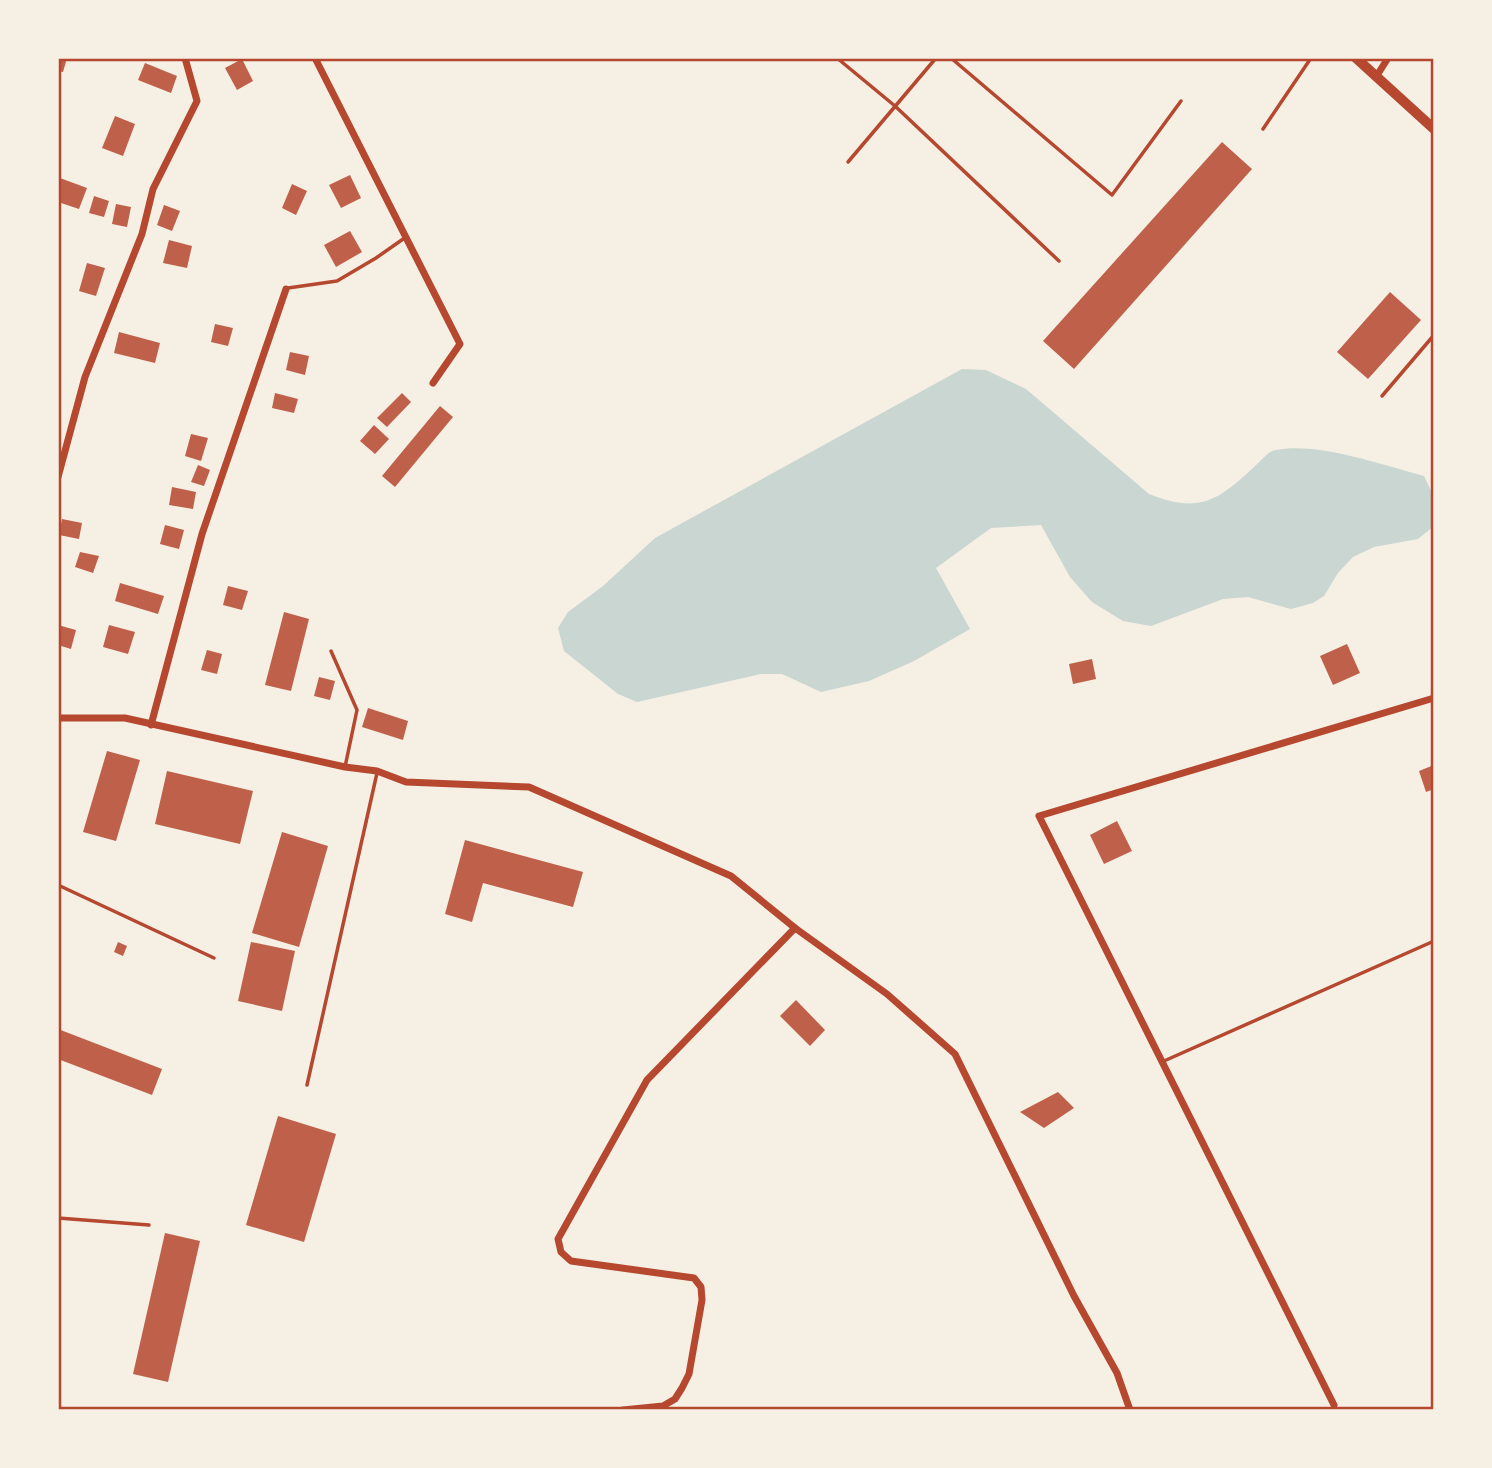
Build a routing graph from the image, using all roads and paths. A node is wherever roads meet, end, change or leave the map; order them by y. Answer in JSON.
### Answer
{"nodes":[{"id":1,"x":185,"y":58,"type":"edge"},
{"id":2,"x":314,"y":58,"type":"edge"},
{"id":3,"x":837,"y":58,"type":"edge"},
{"id":4,"x":936,"y":58,"type":"edge"},
{"id":5,"x":951,"y":58,"type":"edge"},
{"id":6,"x":1311,"y":58,"type":"edge"},
{"id":7,"x":1356,"y":58,"type":"edge"},
{"id":8,"x":1388,"y":58,"type":"edge"},
{"id":9,"x":1376,"y":77,"type":"junction"},
{"id":10,"x":1181,"y":101,"type":"dead end"},
{"id":11,"x":895,"y":106,"type":"junction"},
{"id":12,"x":1263,"y":129,"type":"dead end"},
{"id":13,"x":1434,"y":129,"type":"edge"},
{"id":14,"x":848,"y":162,"type":"dead end"},
{"id":15,"x":406,"y":237,"type":"junction"},
{"id":16,"x":1059,"y":261,"type":"dead end"},
{"id":17,"x":286,"y":289,"type":"joint"},
{"id":18,"x":1434,"y":335,"type":"edge"},
{"id":19,"x":433,"y":383,"type":"dead end"},
{"id":20,"x":1382,"y":396,"type":"dead end"},
{"id":21,"x":58,"y":477,"type":"edge"},
{"id":22,"x":331,"y":651,"type":"dead end"},
{"id":23,"x":1434,"y":698,"type":"edge"},
{"id":24,"x":58,"y":718,"type":"edge"},
{"id":25,"x":151,"y":725,"type":"junction"},
{"id":26,"x":345,"y":767,"type":"junction"},
{"id":27,"x":377,"y":771,"type":"junction"},
{"id":28,"x":58,"y":885,"type":"edge"},
{"id":29,"x":795,"y":928,"type":"junction"},
{"id":30,"x":1434,"y":941,"type":"edge"},
{"id":31,"x":214,"y":958,"type":"dead end"},
{"id":32,"x":1162,"y":1062,"type":"junction"},
{"id":33,"x":307,"y":1085,"type":"dead end"},
{"id":34,"x":58,"y":1218,"type":"edge"},
{"id":35,"x":149,"y":1225,"type":"dead end"},
{"id":36,"x":1334,"y":1405,"type":"dead end"},
{"id":37,"x":623,"y":1410,"type":"edge"},
{"id":38,"x":1130,"y":1410,"type":"edge"}],
"edges":[{"from":1,"to":21,"type":"street"},
{"from":2,"to":15,"type":"street"},
{"from":3,"to":11,"type":"lane"},
{"from":4,"to":11,"type":"lane"},
{"from":5,"to":10,"type":"lane"},
{"from":6,"to":12,"type":"lane"},
{"from":7,"to":9,"type":"main road"},
{"from":8,"to":9,"type":"street"},
{"from":9,"to":13,"type":"main road"},
{"from":11,"to":14,"type":"lane"},
{"from":11,"to":16,"type":"lane"},
{"from":15,"to":17,"type":"lane"},
{"from":15,"to":19,"type":"street"},
{"from":17,"to":25,"type":"street"},
{"from":18,"to":20,"type":"lane"},
{"from":22,"to":26,"type":"lane"},
{"from":23,"to":32,"type":"street"},
{"from":24,"to":25,"type":"street"},
{"from":25,"to":26,"type":"street"},
{"from":26,"to":27,"type":"street"},
{"from":27,"to":29,"type":"street"},
{"from":27,"to":33,"type":"lane"},
{"from":28,"to":31,"type":"lane"},
{"from":29,"to":37,"type":"street"},
{"from":29,"to":38,"type":"street"},
{"from":30,"to":32,"type":"lane"},
{"from":32,"to":36,"type":"street"},
{"from":34,"to":35,"type":"lane"}]}
